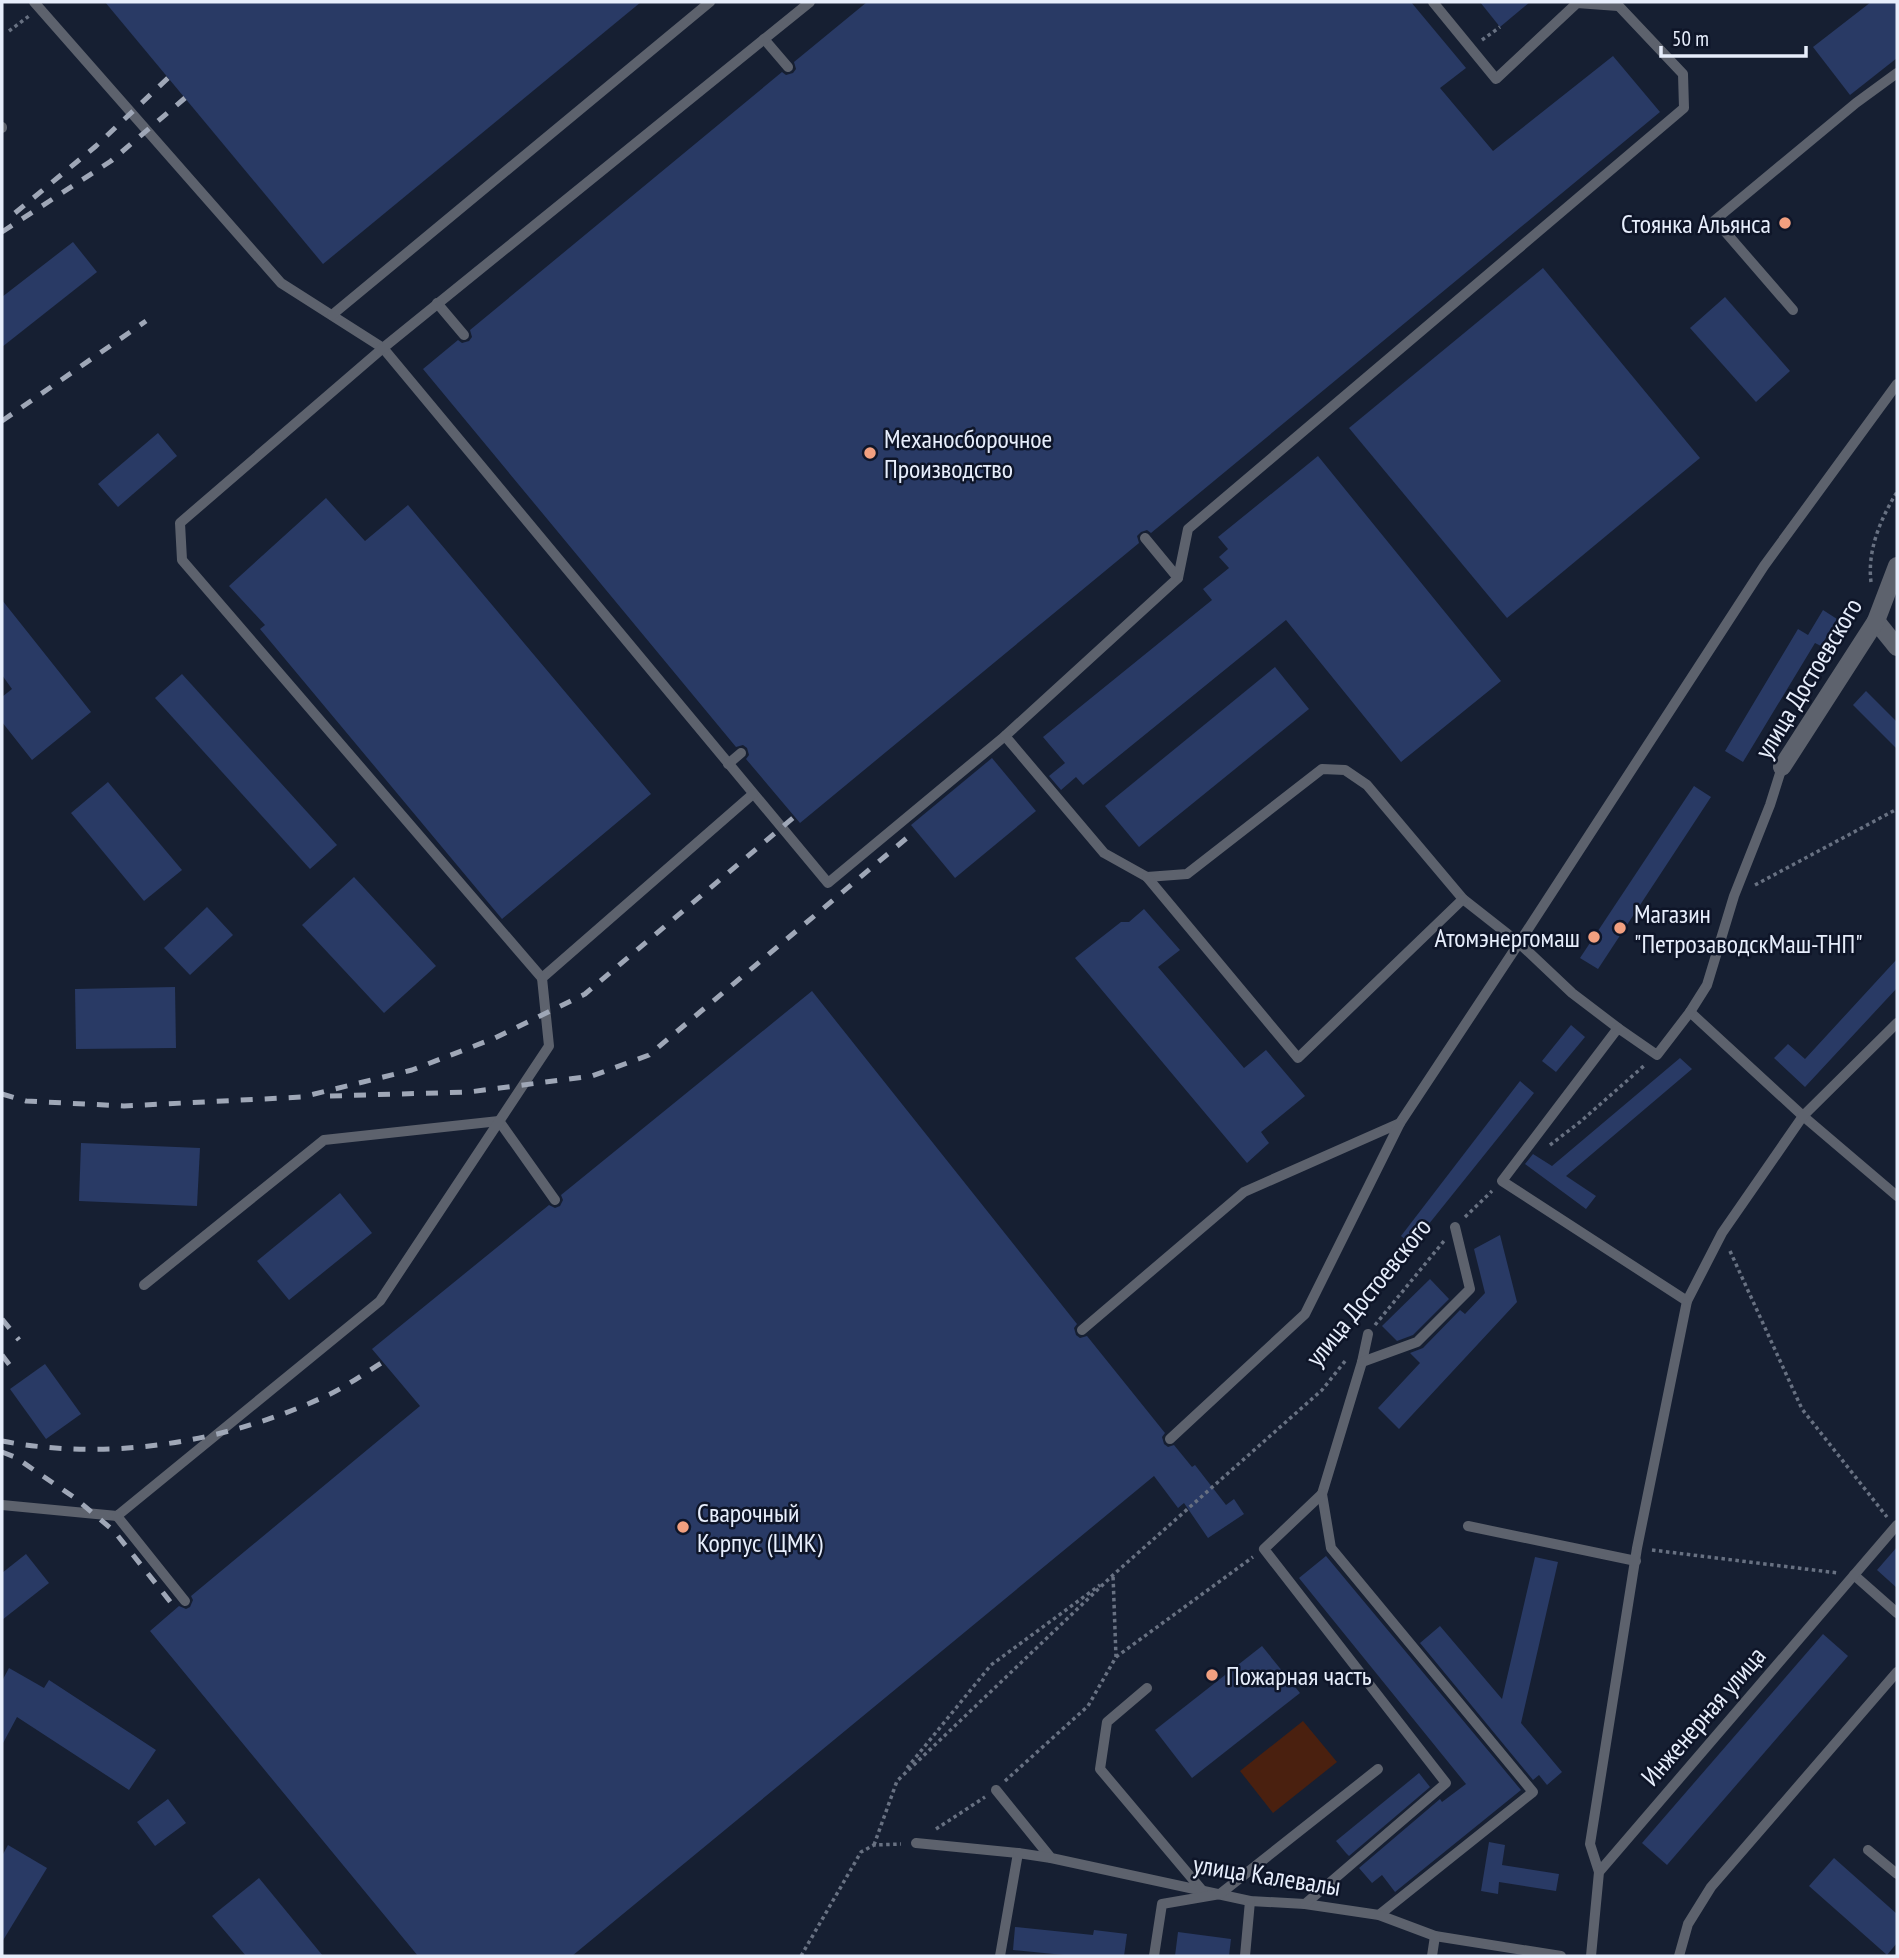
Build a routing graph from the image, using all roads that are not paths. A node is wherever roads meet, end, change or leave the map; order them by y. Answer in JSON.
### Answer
{"nodes":[{"id":1,"x":34,"y":2,"type":"edge"},
{"id":2,"x":710,"y":2,"type":"edge"},
{"id":3,"x":810,"y":2,"type":"edge"},
{"id":4,"x":1433,"y":2,"type":"edge"},
{"id":5,"x":1616,"y":4,"type":"edge"},
{"id":6,"x":764,"y":39,"type":"junction"},
{"id":7,"x":788,"y":67,"type":"dead end"},
{"id":8,"x":1897,"y":73,"type":"edge"},
{"id":9,"x":438,"y":303,"type":"junction"},
{"id":10,"x":1793,"y":310,"type":"dead end"},
{"id":11,"x":332,"y":315,"type":"junction"},
{"id":12,"x":464,"y":335,"type":"dead end"},
{"id":13,"x":383,"y":348,"type":"junction"},
{"id":14,"x":1897,"y":384,"type":"edge"},
{"id":15,"x":1145,"y":538,"type":"dead end"},
{"id":16,"x":1897,"y":566,"type":"edge"},
{"id":17,"x":1178,"y":578,"type":"junction"},
{"id":18,"x":1876,"y":621,"type":"junction"},
{"id":19,"x":1897,"y":635,"type":"edge"},
{"id":20,"x":1897,"y":646,"type":"edge"},
{"id":21,"x":1004,"y":736,"type":"junction"},
{"id":22,"x":741,"y":753,"type":"dead end"},
{"id":23,"x":729,"y":764,"type":"junction"},
{"id":24,"x":1782,"y":766,"type":"joint"},
{"id":25,"x":754,"y":794,"type":"junction"},
{"id":26,"x":1147,"y":877,"type":"junction"},
{"id":27,"x":1463,"y":899,"type":"junction"},
{"id":28,"x":1519,"y":943,"type":"junction"},
{"id":29,"x":542,"y":978,"type":"junction"},
{"id":30,"x":1690,"y":1012,"type":"junction"},
{"id":31,"x":1897,"y":1023,"type":"edge"},
{"id":32,"x":1618,"y":1028,"type":"junction"},
{"id":33,"x":1803,"y":1116,"type":"junction"},
{"id":34,"x":499,"y":1121,"type":"junction"},
{"id":35,"x":1400,"y":1123,"type":"junction"},
{"id":36,"x":1897,"y":1196,"type":"edge"},
{"id":37,"x":555,"y":1200,"type":"dead end"},
{"id":38,"x":1455,"y":1227,"type":"road end"},
{"id":39,"x":144,"y":1285,"type":"dead end"},
{"id":40,"x":1687,"y":1301,"type":"junction"},
{"id":41,"x":1082,"y":1330,"type":"dead end"},
{"id":42,"x":1368,"y":1334,"type":"road end"},
{"id":43,"x":1362,"y":1363,"type":"junction"},
{"id":44,"x":1170,"y":1439,"type":"dead end"},
{"id":45,"x":1322,"y":1494,"type":"junction"},
{"id":46,"x":2,"y":1505,"type":"edge"},
{"id":47,"x":117,"y":1516,"type":"junction"},
{"id":48,"x":1468,"y":1526,"type":"dead end"},
{"id":49,"x":1896,"y":1526,"type":"edge"},
{"id":50,"x":1636,"y":1561,"type":"junction"},
{"id":51,"x":1854,"y":1575,"type":"junction"},
{"id":52,"x":185,"y":1601,"type":"dead end"},
{"id":53,"x":1897,"y":1613,"type":"edge"},
{"id":54,"x":1897,"y":1672,"type":"edge"},
{"id":55,"x":1147,"y":1688,"type":"dead end"},
{"id":56,"x":1378,"y":1769,"type":"dead end"},
{"id":57,"x":996,"y":1790,"type":"road end"},
{"id":58,"x":916,"y":1843,"type":"road end"},
{"id":59,"x":1867,"y":1850,"type":"dead end"},
{"id":60,"x":1018,"y":1853,"type":"junction"},
{"id":61,"x":1051,"y":1858,"type":"junction"},
{"id":62,"x":1599,"y":1872,"type":"junction"},
{"id":63,"x":1897,"y":1874,"type":"edge"},
{"id":64,"x":1201,"y":1889,"type":"junction"},
{"id":65,"x":1220,"y":1894,"type":"junction"},
{"id":66,"x":1250,"y":1900,"type":"junction"},
{"id":67,"x":1305,"y":1904,"type":"junction"},
{"id":68,"x":1379,"y":1915,"type":"junction"},
{"id":69,"x":1436,"y":1936,"type":"junction"},
{"id":70,"x":1000,"y":1956,"type":"edge"},
{"id":71,"x":1154,"y":1956,"type":"edge"},
{"id":72,"x":1245,"y":1956,"type":"edge"},
{"id":73,"x":1432,"y":1956,"type":"edge"},
{"id":74,"x":1561,"y":1956,"type":"edge"},
{"id":75,"x":1591,"y":1956,"type":"edge"},
{"id":76,"x":1679,"y":1956,"type":"edge"}],
"edges":[{"from":1,"to":11,"type":"lane"},
{"from":2,"to":11,"type":"lane"},
{"from":3,"to":6,"type":"lane"},
{"from":4,"to":5,"type":"lane"},
{"from":5,"to":17,"type":"lane"},
{"from":6,"to":7,"type":"lane"},
{"from":6,"to":9,"type":"lane"},
{"from":8,"to":10,"type":"lane"},
{"from":9,"to":12,"type":"lane"},
{"from":9,"to":13,"type":"lane"},
{"from":11,"to":13,"type":"lane"},
{"from":13,"to":23,"type":"lane"},
{"from":13,"to":29,"type":"lane"},
{"from":14,"to":28,"type":"lane"},
{"from":15,"to":17,"type":"lane"},
{"from":16,"to":18,"type":"street","name":"улица Достоевского"},
{"from":17,"to":21,"type":"lane"},
{"from":18,"to":19,"type":"street"},
{"from":18,"to":20,"type":"street"},
{"from":18,"to":24,"type":"street","name":"улица Достоевского"},
{"from":21,"to":25,"type":"lane"},
{"from":21,"to":26,"type":"lane"},
{"from":22,"to":23,"type":"lane"},
{"from":23,"to":25,"type":"lane"},
{"from":24,"to":30,"type":"lane","name":"улица Достоевского"},
{"from":25,"to":29,"type":"lane"},
{"from":26,"to":27,"type":"lane"},
{"from":26,"to":27,"type":"lane"},
{"from":27,"to":28,"type":"lane"},
{"from":28,"to":32,"type":"lane"},
{"from":28,"to":35,"type":"lane"},
{"from":29,"to":34,"type":"lane"},
{"from":30,"to":32,"type":"lane","name":"улица Достоевского"},
{"from":30,"to":33,"type":"lane"},
{"from":31,"to":33,"type":"lane"},
{"from":32,"to":40,"type":"lane"},
{"from":33,"to":36,"type":"lane"},
{"from":33,"to":40,"type":"lane"},
{"from":34,"to":37,"type":"lane"},
{"from":34,"to":39,"type":"lane"},
{"from":34,"to":47,"type":"lane"},
{"from":35,"to":41,"type":"lane"},
{"from":35,"to":44,"type":"lane"},
{"from":38,"to":43,"type":"lane"},
{"from":40,"to":50,"type":"lane"},
{"from":42,"to":43,"type":"lane"},
{"from":43,"to":45,"type":"lane"},
{"from":45,"to":67,"type":"lane"},
{"from":45,"to":68,"type":"lane"},
{"from":46,"to":47,"type":"lane"},
{"from":47,"to":52,"type":"lane"},
{"from":48,"to":50,"type":"lane"},
{"from":49,"to":51,"type":"lane","name":"Инженерная улица"},
{"from":50,"to":62,"type":"lane"},
{"from":51,"to":53,"type":"lane"},
{"from":51,"to":62,"type":"lane","name":"Инженерная улица"},
{"from":54,"to":76,"type":"lane"},
{"from":55,"to":64,"type":"lane"},
{"from":56,"to":65,"type":"lane"},
{"from":57,"to":61,"type":"lane"},
{"from":58,"to":60,"type":"lane","name":"улица Калевалы"},
{"from":59,"to":63,"type":"lane"},
{"from":60,"to":61,"type":"lane","name":"улица Калевалы"},
{"from":60,"to":70,"type":"lane"},
{"from":61,"to":64,"type":"lane","name":"улица Калевалы"},
{"from":62,"to":75,"type":"lane"},
{"from":64,"to":65,"type":"lane","name":"улица Калевалы"},
{"from":65,"to":66,"type":"lane","name":"улица Калевалы"},
{"from":65,"to":71,"type":"lane"},
{"from":66,"to":67,"type":"lane","name":"улица Калевалы"},
{"from":66,"to":72,"type":"lane"},
{"from":67,"to":68,"type":"lane","name":"улица Калевалы"},
{"from":68,"to":69,"type":"lane","name":"улица Калевалы"},
{"from":69,"to":73,"type":"lane"},
{"from":69,"to":74,"type":"lane","name":"улица Калевалы"}]}
